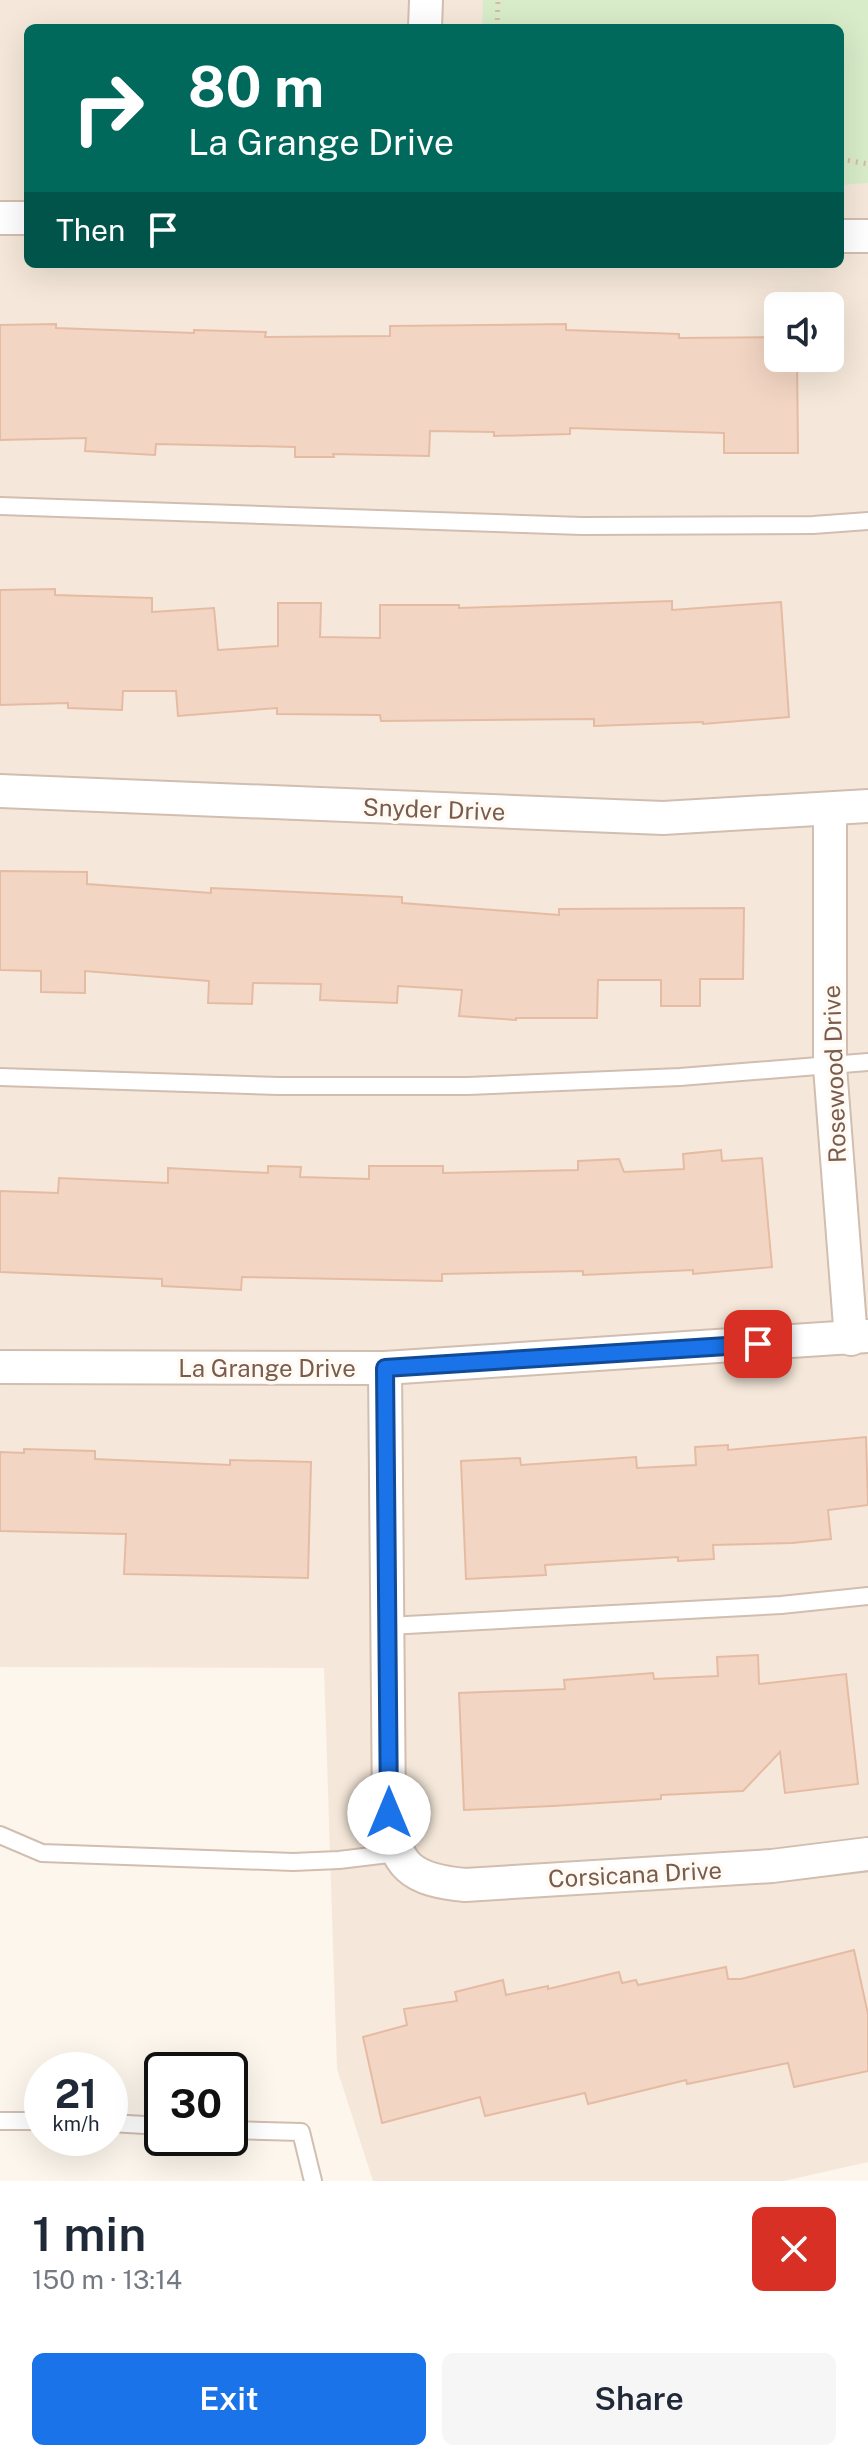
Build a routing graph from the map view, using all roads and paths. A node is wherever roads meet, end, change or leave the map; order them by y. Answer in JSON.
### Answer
{"nodes":[{"id":1,"x":426,"y":0,"type":"edge"},
{"id":2,"x":498,"y":0,"type":"edge"},
{"id":3,"x":425,"y":24,"type":"edge"},
{"id":4,"x":497,"y":24,"type":"edge"},
{"id":5,"x":844,"y":160,"type":"edge"},
{"id":6,"x":868,"y":164,"type":"edge"},
{"id":7,"x":0,"y":218,"type":"edge"},
{"id":8,"x":24,"y":218,"type":"edge"},
{"id":9,"x":844,"y":236,"type":"edge"},
{"id":10,"x":868,"y":236,"type":"edge"},
{"id":11,"x":0,"y":506,"type":"edge"},
{"id":12,"x":868,"y":521,"type":"edge"},
{"id":13,"x":0,"y":791,"type":"edge"},
{"id":14,"x":868,"y":806,"type":"edge"},
{"id":15,"x":830,"y":809,"type":"junction"},
{"id":16,"x":868,"y":1062,"type":"edge"},
{"id":17,"x":830,"y":1067,"type":"junction"},
{"id":18,"x":0,"y":1077,"type":"edge"},
{"id":19,"x":860,"y":1338,"type":"edge"},
{"id":20,"x":0,"y":1367,"type":"edge"},
{"id":21,"x":385,"y":1368,"type":"junction"},
{"id":22,"x":868,"y":1596,"type":"edge"},
{"id":23,"x":388,"y":1626,"type":"junction"},
{"id":24,"x":0,"y":1835,"type":"edge"},
{"id":25,"x":868,"y":1854,"type":"edge"},
{"id":26,"x":401,"y":1859,"type":"junction"},
{"id":27,"x":0,"y":2121,"type":"edge"},
{"id":28,"x":24,"y":2121,"type":"edge"},
{"id":29,"x":248,"y":2131,"type":"edge"},
{"id":30,"x":313,"y":2181,"type":"edge"}],
"edges":[{"from":1,"to":3,"type":"street"},
{"from":2,"to":4,"type":"path"},
{"from":5,"to":6,"type":"path"},
{"from":7,"to":8,"type":"street"},
{"from":9,"to":10,"type":"street"},
{"from":11,"to":12,"type":"lane"},
{"from":13,"to":15,"type":"street","name":"Snyder Drive"},
{"from":14,"to":15,"type":"street","name":"Snyder Drive"},
{"from":15,"to":17,"type":"street","name":"Rosewood Drive"},
{"from":16,"to":17,"type":"lane"},
{"from":17,"to":18,"type":"lane"},
{"from":17,"to":19,"type":"street","name":"Rosewood Drive"},
{"from":19,"to":21,"type":"street","name":"La Grange Drive"},
{"from":20,"to":21,"type":"street","name":"La Grange Drive"},
{"from":21,"to":23,"type":"street"},
{"from":22,"to":23,"type":"lane"},
{"from":23,"to":26,"type":"street"},
{"from":24,"to":26,"type":"lane"},
{"from":25,"to":26,"type":"street","name":"Corsicana Drive"},
{"from":27,"to":28,"type":"lane"},
{"from":29,"to":30,"type":"lane"}]}
